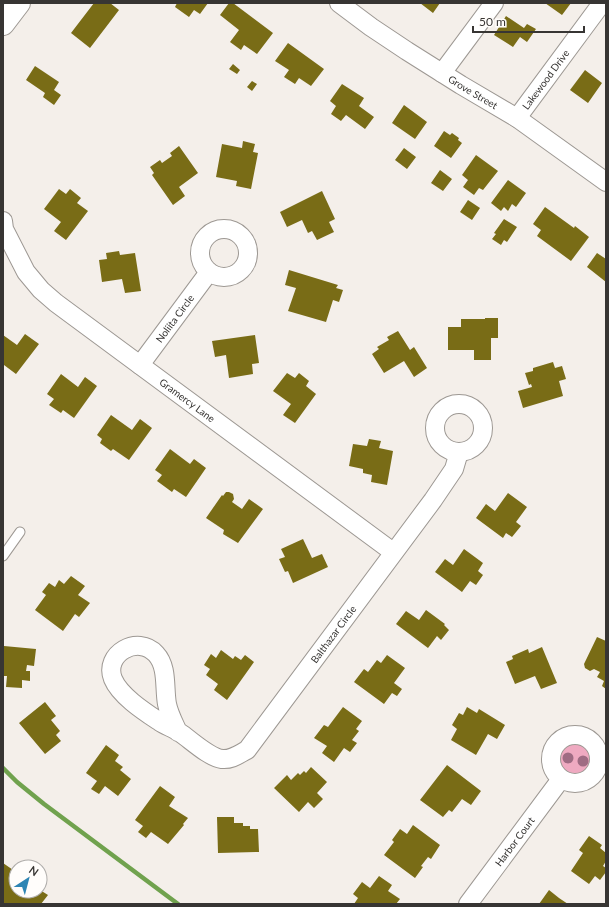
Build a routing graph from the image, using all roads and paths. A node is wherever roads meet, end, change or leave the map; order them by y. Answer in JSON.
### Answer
{"nodes":[{"id":1,"x":19,"y":3,"type":"edge"},
{"id":2,"x":339,"y":3,"type":"edge"},
{"id":3,"x":494,"y":3,"type":"edge"},
{"id":4,"x":602,"y":3,"type":"edge"},
{"id":5,"x":3,"y":24,"type":"edge"},
{"id":6,"x":442,"y":73,"type":"junction"},
{"id":7,"x":517,"y":118,"type":"junction"},
{"id":8,"x":606,"y":182,"type":"edge"},
{"id":9,"x":3,"y":226,"type":"edge"},
{"id":10,"x":209,"y":272,"type":"dead end"},
{"id":11,"x":140,"y":365,"type":"junction"},
{"id":12,"x":459,"y":452,"type":"dead end"},
{"id":13,"x":20,"y":532,"type":"dead end"},
{"id":14,"x":393,"y":552,"type":"junction"},
{"id":15,"x":3,"y":556,"type":"edge"},
{"id":16,"x":178,"y":732,"type":"junction"},
{"id":17,"x":560,"y":779,"type":"dead end"},
{"id":18,"x":468,"y":904,"type":"edge"}],
"edges":[{"from":1,"to":5,"type":"street"},
{"from":2,"to":6,"type":"street","name":"Grove Street"},
{"from":3,"to":6,"type":"street"},
{"from":4,"to":7,"type":"street","name":"Lakewood Drive"},
{"from":6,"to":7,"type":"street","name":"Grove Street"},
{"from":7,"to":8,"type":"street","name":"Grove Street"},
{"from":9,"to":11,"type":"street","name":"Gramercy Lane"},
{"from":10,"to":11,"type":"street","name":"Noliita Circle"},
{"from":11,"to":14,"type":"street","name":"Gramercy Lane"},
{"from":12,"to":14,"type":"street","name":"Balthazar Circle"},
{"from":13,"to":15,"type":"lane"},
{"from":14,"to":16,"type":"street","name":"Balthazar Circle"},
{"from":16,"to":16,"type":"street","name":"Balthazar Circle"},
{"from":17,"to":18,"type":"street","name":"Harbor Court"}]}
